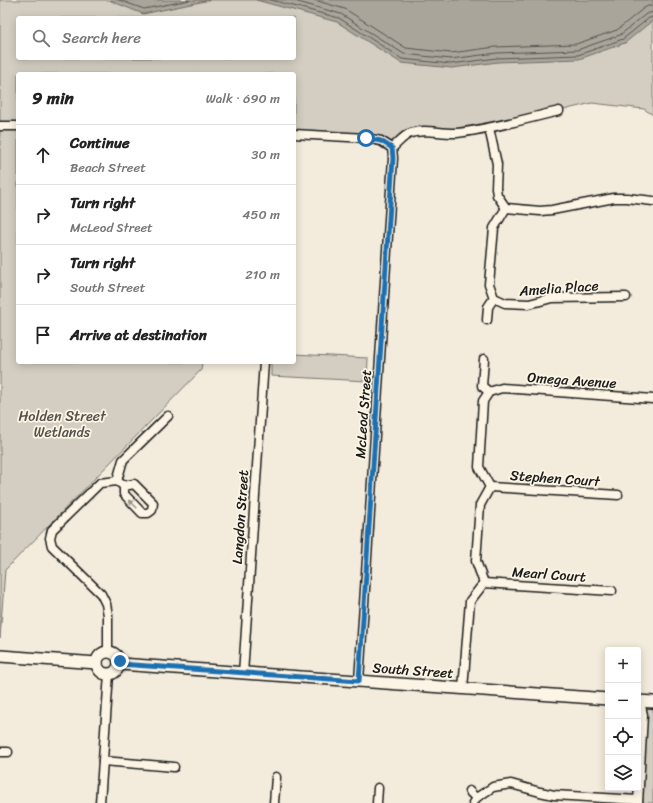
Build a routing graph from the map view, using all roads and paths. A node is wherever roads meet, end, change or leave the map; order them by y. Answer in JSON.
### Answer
{"nodes":[{"id":1,"x":559,"y":111,"type":"dead end"},
{"id":2,"x":0,"y":126,"type":"edge"},
{"id":3,"x":16,"y":126,"type":"edge"},
{"id":4,"x":489,"y":128,"type":"junction"},
{"id":5,"x":296,"y":134,"type":"edge"},
{"id":6,"x":392,"y":148,"type":"junction"},
{"id":7,"x":653,"y":201,"type":"edge"},
{"id":8,"x":506,"y":208,"type":"junction"},
{"id":9,"x":626,"y":297,"type":"dead end"},
{"id":10,"x":494,"y":298,"type":"junction"},
{"id":11,"x":487,"y":320,"type":"dead end"},
{"id":12,"x":484,"y":358,"type":"dead end"},
{"id":13,"x":264,"y":364,"type":"edge"},
{"id":14,"x":490,"y":392,"type":"junction"},
{"id":15,"x":653,"y":399,"type":"edge"},
{"id":16,"x":168,"y":416,"type":"dead end"},
{"id":17,"x":490,"y":487,"type":"junction"},
{"id":18,"x":618,"y":495,"type":"dead end"},
{"id":19,"x":484,"y":583,"type":"junction"},
{"id":20,"x":612,"y":591,"type":"dead end"},
{"id":21,"x":108,"y":652,"type":"junction"},
{"id":22,"x":0,"y":656,"type":"edge"},
{"id":23,"x":97,"y":663,"type":"junction"},
{"id":24,"x":120,"y":664,"type":"junction"},
{"id":25,"x":110,"y":674,"type":"junction"},
{"id":26,"x":243,"y":674,"type":"junction"},
{"id":27,"x":359,"y":681,"type":"junction"},
{"id":28,"x":463,"y":689,"type":"junction"},
{"id":29,"x":605,"y":699,"type":"edge"},
{"id":30,"x":641,"y":701,"type":"edge"},
{"id":31,"x":653,"y":702,"type":"edge"},
{"id":32,"x":641,"y":708,"type":"edge"},
{"id":33,"x":103,"y":761,"type":"junction"},
{"id":34,"x":174,"y":767,"type":"dead end"},
{"id":35,"x":276,"y":777,"type":"dead end"},
{"id":36,"x":378,"y":788,"type":"dead end"},
{"id":37,"x":469,"y":791,"type":"dead end"},
{"id":38,"x":553,"y":799,"type":"edge"},
{"id":39,"x":475,"y":800,"type":"edge"},
{"id":40,"x":638,"y":802,"type":"edge"},
{"id":41,"x":100,"y":803,"type":"edge"},
{"id":42,"x":274,"y":803,"type":"edge"},
{"id":43,"x":377,"y":803,"type":"edge"}],
"edges":[{"from":1,"to":4,"type":"street"},
{"from":2,"to":3,"type":"street"},
{"from":4,"to":6,"type":"street"},
{"from":4,"to":8,"type":"street"},
{"from":5,"to":6,"type":"street"},
{"from":6,"to":27,"type":"street","name":"McLeod Street"},
{"from":7,"to":8,"type":"street"},
{"from":8,"to":10,"type":"street"},
{"from":9,"to":10,"type":"street","name":"Amelia Place"},
{"from":10,"to":11,"type":"street"},
{"from":12,"to":14,"type":"street"},
{"from":13,"to":26,"type":"street","name":"Langdon Street"},
{"from":14,"to":15,"type":"street","name":"Omega Avenue"},
{"from":14,"to":17,"type":"street"},
{"from":16,"to":21,"type":"street"},
{"from":17,"to":18,"type":"street","name":"Stephen Court"},
{"from":17,"to":19,"type":"street"},
{"from":19,"to":20,"type":"street","name":"Mearl Court"},
{"from":19,"to":28,"type":"street"},
{"from":21,"to":23,"type":"street"},
{"from":21,"to":24,"type":"street"},
{"from":22,"to":23,"type":"street"},
{"from":23,"to":25,"type":"street"},
{"from":24,"to":25,"type":"street"},
{"from":24,"to":26,"type":"street","name":"South Street"},
{"from":25,"to":33,"type":"street"},
{"from":26,"to":27,"type":"street","name":"South Street"},
{"from":27,"to":28,"type":"street","name":"South Street"},
{"from":28,"to":29,"type":"street","name":"South Street"},
{"from":30,"to":31,"type":"street"},
{"from":32,"to":40,"type":"street"},
{"from":33,"to":34,"type":"street"},
{"from":33,"to":41,"type":"street"},
{"from":35,"to":42,"type":"street"},
{"from":36,"to":43,"type":"street"},
{"from":37,"to":39,"type":"street"},
{"from":38,"to":39,"type":"street"},
{"from":38,"to":40,"type":"street"}]}
